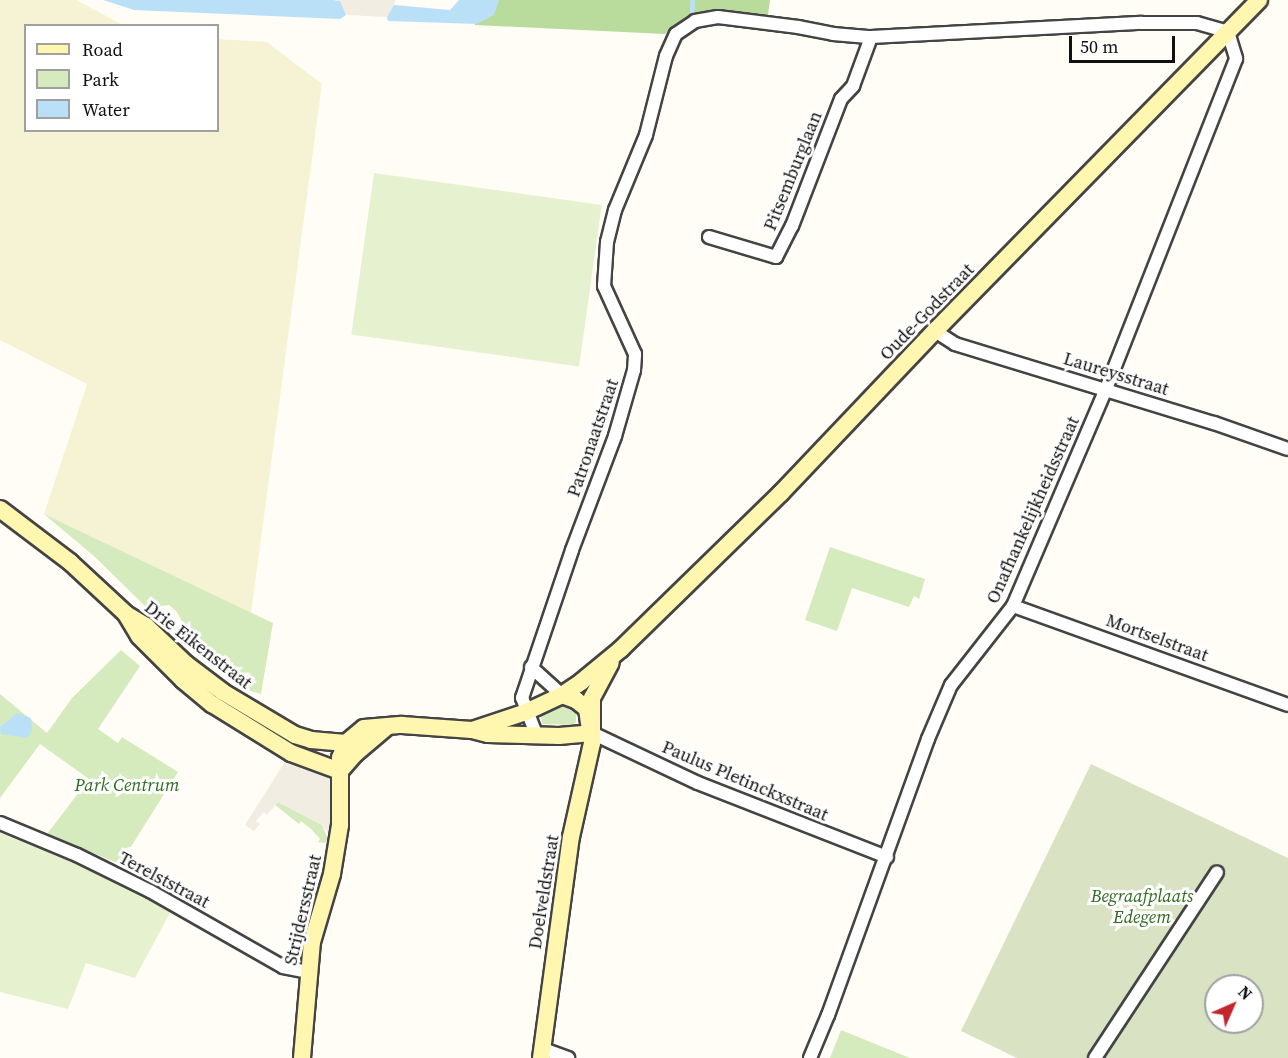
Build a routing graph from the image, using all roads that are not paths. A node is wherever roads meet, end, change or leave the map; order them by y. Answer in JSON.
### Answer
{"nodes":[{"id":1,"x":1259,"y":0,"type":"edge"},
{"id":2,"x":1228,"y":32,"type":"junction"},
{"id":3,"x":871,"y":37,"type":"junction"},
{"id":4,"x":709,"y":237,"type":"dead end"},
{"id":5,"x":935,"y":331,"type":"junction"},
{"id":6,"x":1106,"y":389,"type":"junction"},
{"id":7,"x":1288,"y":449,"type":"edge"},
{"id":8,"x":0,"y":509,"type":"edge"},
{"id":9,"x":1013,"y":606,"type":"junction"},
{"id":10,"x":621,"y":649,"type":"junction"},
{"id":11,"x":531,"y":667,"type":"junction"},
{"id":12,"x":562,"y":695,"type":"junction"},
{"id":13,"x":1288,"y":705,"type":"edge"},
{"id":14,"x":526,"y":712,"type":"junction"},
{"id":15,"x":265,"y":729,"type":"junction"},
{"id":16,"x":472,"y":730,"type":"junction"},
{"id":17,"x":536,"y":734,"type":"junction"},
{"id":18,"x":591,"y":734,"type":"junction"},
{"id":19,"x":350,"y":748,"type":"junction"},
{"id":20,"x":340,"y":771,"type":"junction"},
{"id":21,"x":0,"y":823,"type":"edge"},
{"id":22,"x":887,"y":857,"type":"junction"},
{"id":23,"x":1216,"y":872,"type":"dead end"},
{"id":24,"x":308,"y":972,"type":"junction"},
{"id":25,"x":542,"y":1053,"type":"edge"},
{"id":26,"x":302,"y":1058,"type":"edge"},
{"id":27,"x":568,"y":1058,"type":"edge"},
{"id":28,"x":810,"y":1058,"type":"edge"},
{"id":29,"x":1095,"y":1058,"type":"edge"}],
"edges":[{"from":1,"to":2,"type":"street","name":"Oude-Godstraat"},
{"from":2,"to":3,"type":"street"},
{"from":2,"to":5,"type":"street","name":"Oude-Godstraat"},
{"from":2,"to":6,"type":"street","name":"Onafhankelijkheidsstraat"},
{"from":3,"to":4,"type":"street","name":"Pitsemburglaan"},
{"from":3,"to":11,"type":"street","name":"Patronaatstraat"},
{"from":5,"to":6,"type":"street","name":"Laureysstraat"},
{"from":5,"to":10,"type":"street","name":"Oude-Godstraat"},
{"from":6,"to":7,"type":"street","name":"Laureysstraat"},
{"from":6,"to":9,"type":"street","name":"Onafhankelijkheidsstraat"},
{"from":8,"to":15,"type":"street","name":"Drie Eikenstraat"},
{"from":9,"to":13,"type":"street","name":"Mortselstraat"},
{"from":9,"to":22,"type":"street","name":"Onafhankelijkheidsstraat"},
{"from":10,"to":12,"type":"street","name":"Oude-Godstraat"},
{"from":10,"to":18,"type":"street","name":"Oude-Godstraat"},
{"from":11,"to":12,"type":"street"},
{"from":11,"to":14,"type":"street"},
{"from":12,"to":14,"type":"street"},
{"from":12,"to":18,"type":"street"},
{"from":14,"to":16,"type":"street"},
{"from":14,"to":17,"type":"street"},
{"from":15,"to":19,"type":"street","name":"Drie Eikenstraat"},
{"from":15,"to":20,"type":"street","name":"Drie Eikenstraat"},
{"from":16,"to":17,"type":"street"},
{"from":16,"to":19,"type":"street"},
{"from":17,"to":18,"type":"street"},
{"from":18,"to":22,"type":"street","name":"Paulus Pletinckxstraat"},
{"from":18,"to":25,"type":"street","name":"Doelveldstraat"},
{"from":19,"to":20,"type":"street"},
{"from":20,"to":24,"type":"street","name":"Strijdersstraat"},
{"from":21,"to":24,"type":"street","name":"Terelststraat"},
{"from":22,"to":28,"type":"street","name":"Onafhankelijkheidsstraat"},
{"from":23,"to":29,"type":"street"},
{"from":24,"to":26,"type":"street","name":"Strijdersstraat"},
{"from":25,"to":27,"type":"street"}]}
